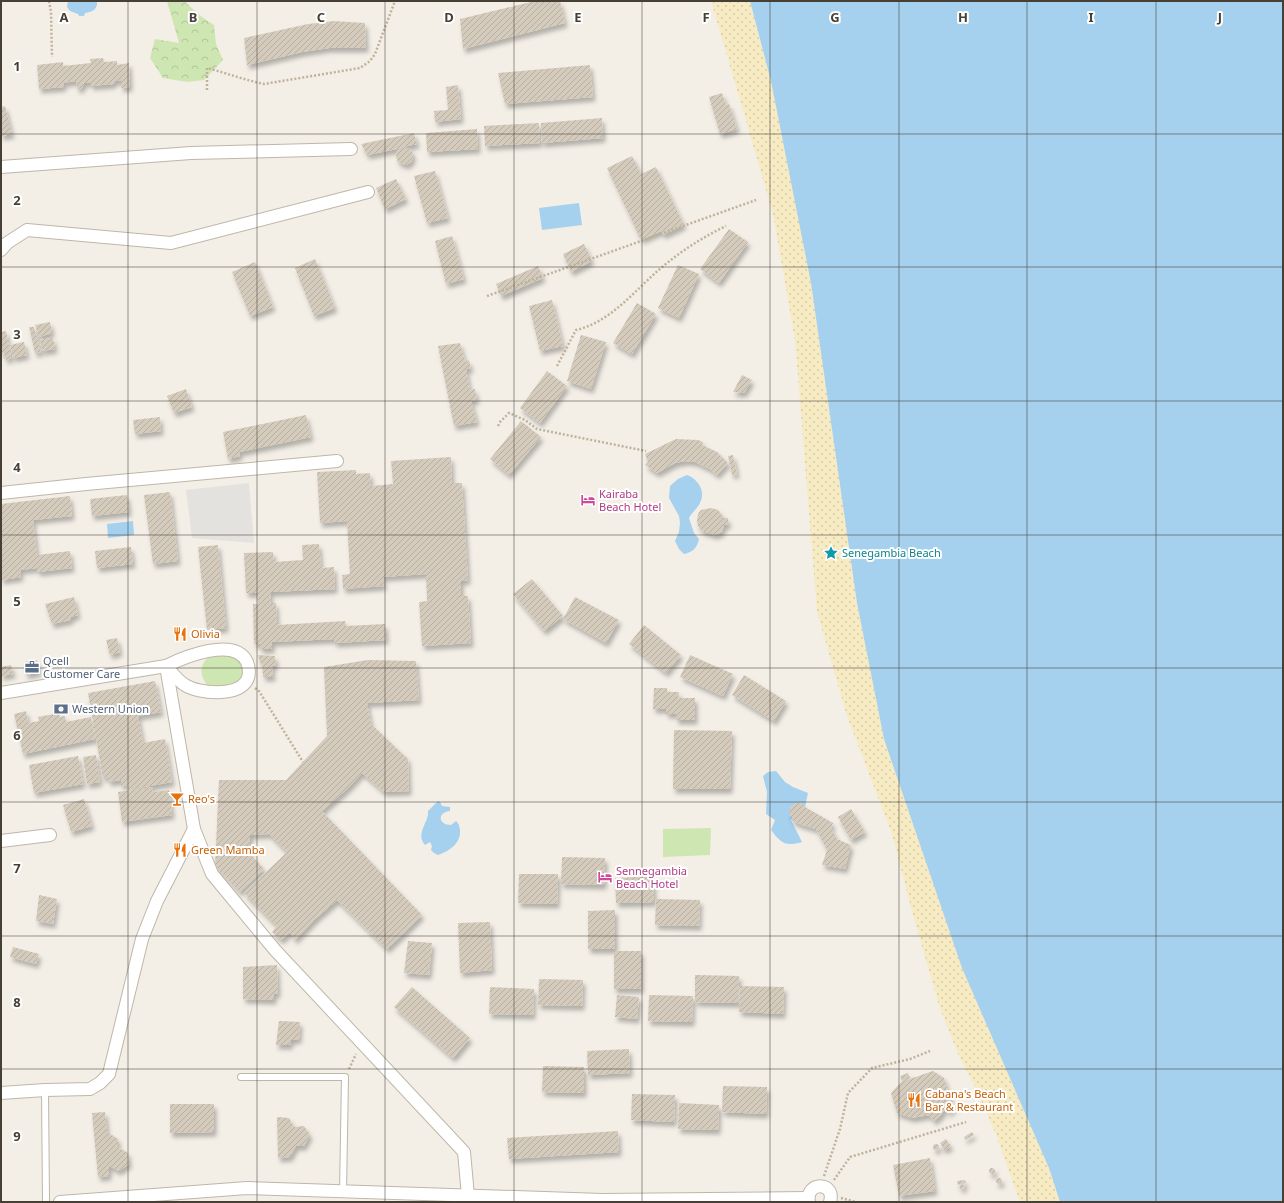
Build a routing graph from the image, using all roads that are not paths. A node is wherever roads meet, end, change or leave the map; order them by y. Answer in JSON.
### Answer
{"nodes":[{"id":1,"x":351,"y":149,"type":"dead end"},
{"id":2,"x":1,"y":167,"type":"edge"},
{"id":3,"x":368,"y":192,"type":"dead end"},
{"id":4,"x":1,"y":250,"type":"edge"},
{"id":5,"x":336,"y":461,"type":"dead end"},
{"id":6,"x":1,"y":493,"type":"edge"},
{"id":7,"x":166,"y":666,"type":"junction"},
{"id":8,"x":1,"y":693,"type":"edge"},
{"id":9,"x":194,"y":829,"type":"junction"},
{"id":10,"x":50,"y":835,"type":"dead end"},
{"id":11,"x":1,"y":841,"type":"edge"},
{"id":12,"x":241,"y":1077,"type":"dead end"},
{"id":13,"x":44,"y":1090,"type":"junction"},
{"id":14,"x":1,"y":1093,"type":"edge"},
{"id":15,"x":343,"y":1192,"type":"junction"},
{"id":16,"x":468,"y":1196,"type":"junction"},
{"id":17,"x":569,"y":1200,"type":"edge"},
{"id":18,"x":809,"y":1200,"type":"edge"},
{"id":19,"x":46,"y":1202,"type":"edge"},
{"id":20,"x":60,"y":1202,"type":"edge"},
{"id":21,"x":830,"y":1202,"type":"edge"}],
"edges":[{"from":1,"to":2,"type":"street"},
{"from":3,"to":4,"type":"street"},
{"from":5,"to":6,"type":"street"},
{"from":7,"to":7,"type":"street"},
{"from":7,"to":8,"type":"street"},
{"from":7,"to":9,"type":"street"},
{"from":9,"to":13,"type":"street"},
{"from":9,"to":16,"type":"street"},
{"from":10,"to":11,"type":"street"},
{"from":12,"to":15,"type":"lane"},
{"from":13,"to":14,"type":"street"},
{"from":13,"to":19,"type":"lane"},
{"from":15,"to":16,"type":"street"},
{"from":15,"to":20,"type":"street"},
{"from":16,"to":17,"type":"street"},
{"from":17,"to":18,"type":"street"},
{"from":18,"to":21,"type":"street"}]}
